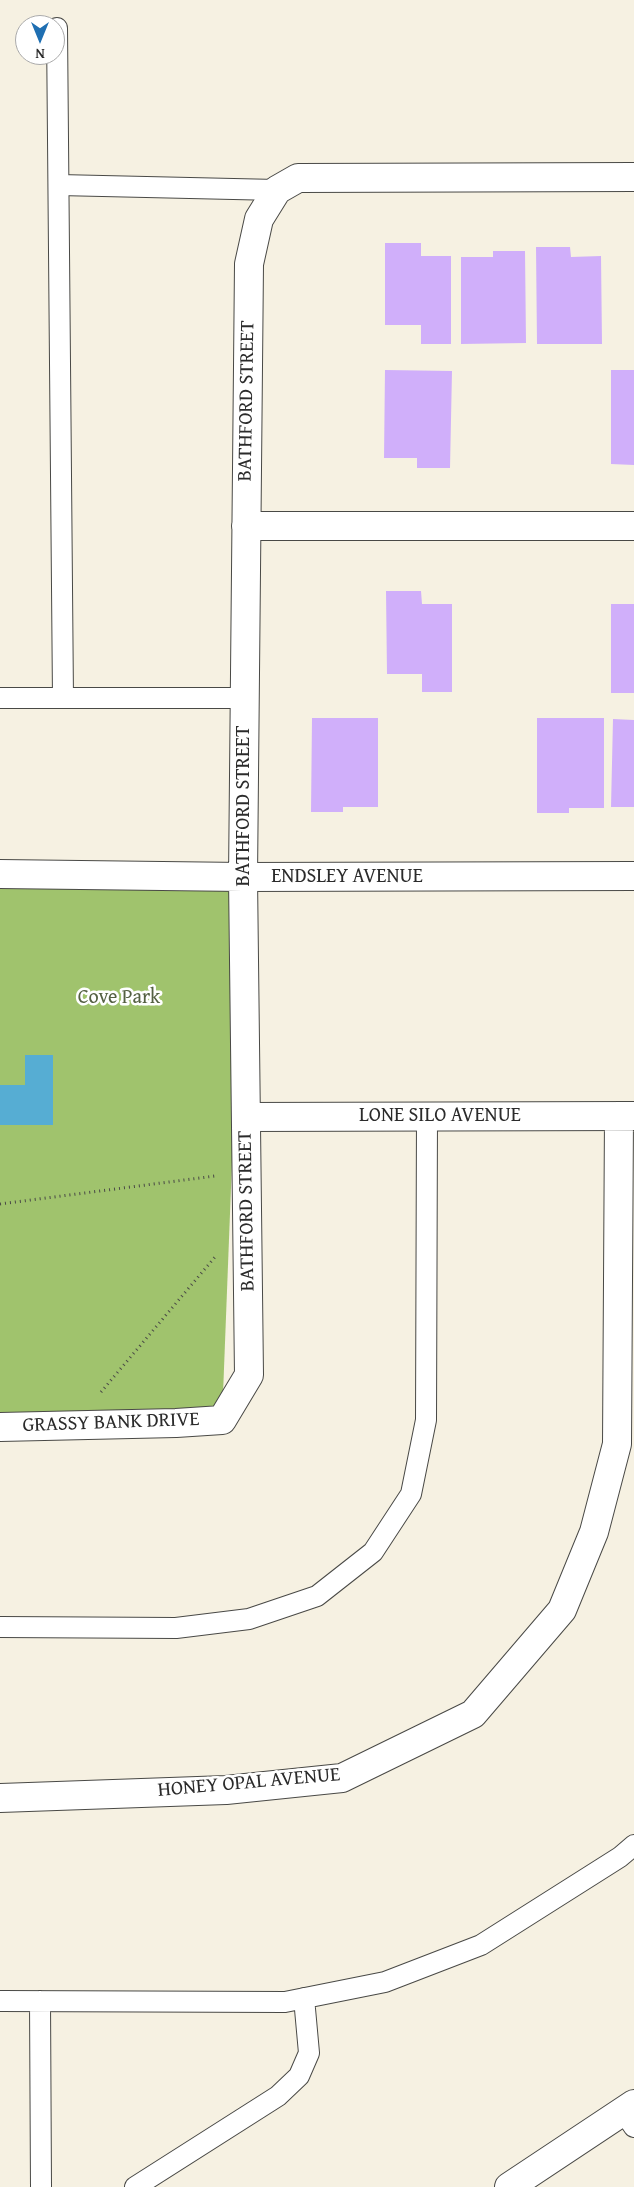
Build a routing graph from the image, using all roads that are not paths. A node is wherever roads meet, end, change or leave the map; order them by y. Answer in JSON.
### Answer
{"nodes":[{"id":1,"x":57,"y":65,"type":"edge"},
{"id":2,"x":634,"y":176,"type":"edge"},
{"id":3,"x":59,"y":185,"type":"junction"},
{"id":4,"x":276,"y":190,"type":"junction"},
{"id":5,"x":246,"y":526,"type":"junction"},
{"id":6,"x":634,"y":526,"type":"edge"},
{"id":7,"x":0,"y":698,"type":"edge"},
{"id":8,"x":63,"y":698,"type":"junction"},
{"id":9,"x":244,"y":698,"type":"junction"},
{"id":10,"x":0,"y":874,"type":"edge"},
{"id":11,"x":634,"y":876,"type":"edge"},
{"id":12,"x":243,"y":877,"type":"junction"},
{"id":13,"x":427,"y":1116,"type":"junction"},
{"id":14,"x":626,"y":1116,"type":"edge"},
{"id":15,"x":246,"y":1117,"type":"junction"},
{"id":16,"x":222,"y":1420,"type":"joint"},
{"id":17,"x":0,"y":1426,"type":"edge"},
{"id":18,"x":0,"y":1627,"type":"edge"},
{"id":19,"x":0,"y":1798,"type":"edge"},
{"id":20,"x":634,"y":1845,"type":"edge"},
{"id":21,"x":304,"y":1998,"type":"junction"},
{"id":22,"x":0,"y":2001,"type":"edge"},
{"id":23,"x":40,"y":2001,"type":"junction"},
{"id":24,"x":630,"y":2114,"type":"edge"},
{"id":25,"x":41,"y":2187,"type":"edge"},
{"id":26,"x":135,"y":2187,"type":"edge"},
{"id":27,"x":509,"y":2187,"type":"edge"}],
"edges":[{"from":1,"to":3,"type":"lane"},
{"from":2,"to":4,"type":"street"},
{"from":3,"to":4,"type":"lane"},
{"from":3,"to":8,"type":"lane"},
{"from":4,"to":5,"type":"street","name":"BATHFORD STREET"},
{"from":5,"to":6,"type":"street"},
{"from":5,"to":9,"type":"street","name":"BATHFORD STREET"},
{"from":7,"to":8,"type":"lane"},
{"from":8,"to":9,"type":"lane"},
{"from":9,"to":12,"type":"street","name":"BATHFORD STREET"},
{"from":10,"to":12,"type":"street","name":"ENDSLEY AVENUE"},
{"from":11,"to":12,"type":"street","name":"ENDSLEY AVENUE"},
{"from":12,"to":15,"type":"street","name":"BATHFORD STREET"},
{"from":13,"to":14,"type":"street","name":"LONE SILO AVENUE"},
{"from":13,"to":15,"type":"street","name":"LONE SILO AVENUE"},
{"from":13,"to":18,"type":"lane"},
{"from":14,"to":19,"type":"street","name":"HONEY OPAL AVENUE"},
{"from":15,"to":16,"type":"street","name":"BATHFORD STREET"},
{"from":16,"to":17,"type":"street","name":"GRASSY BANK DRIVE"},
{"from":20,"to":21,"type":"lane"},
{"from":21,"to":23,"type":"lane"},
{"from":21,"to":26,"type":"lane"},
{"from":22,"to":23,"type":"lane"},
{"from":23,"to":25,"type":"lane"},
{"from":24,"to":27,"type":"street"}]}
